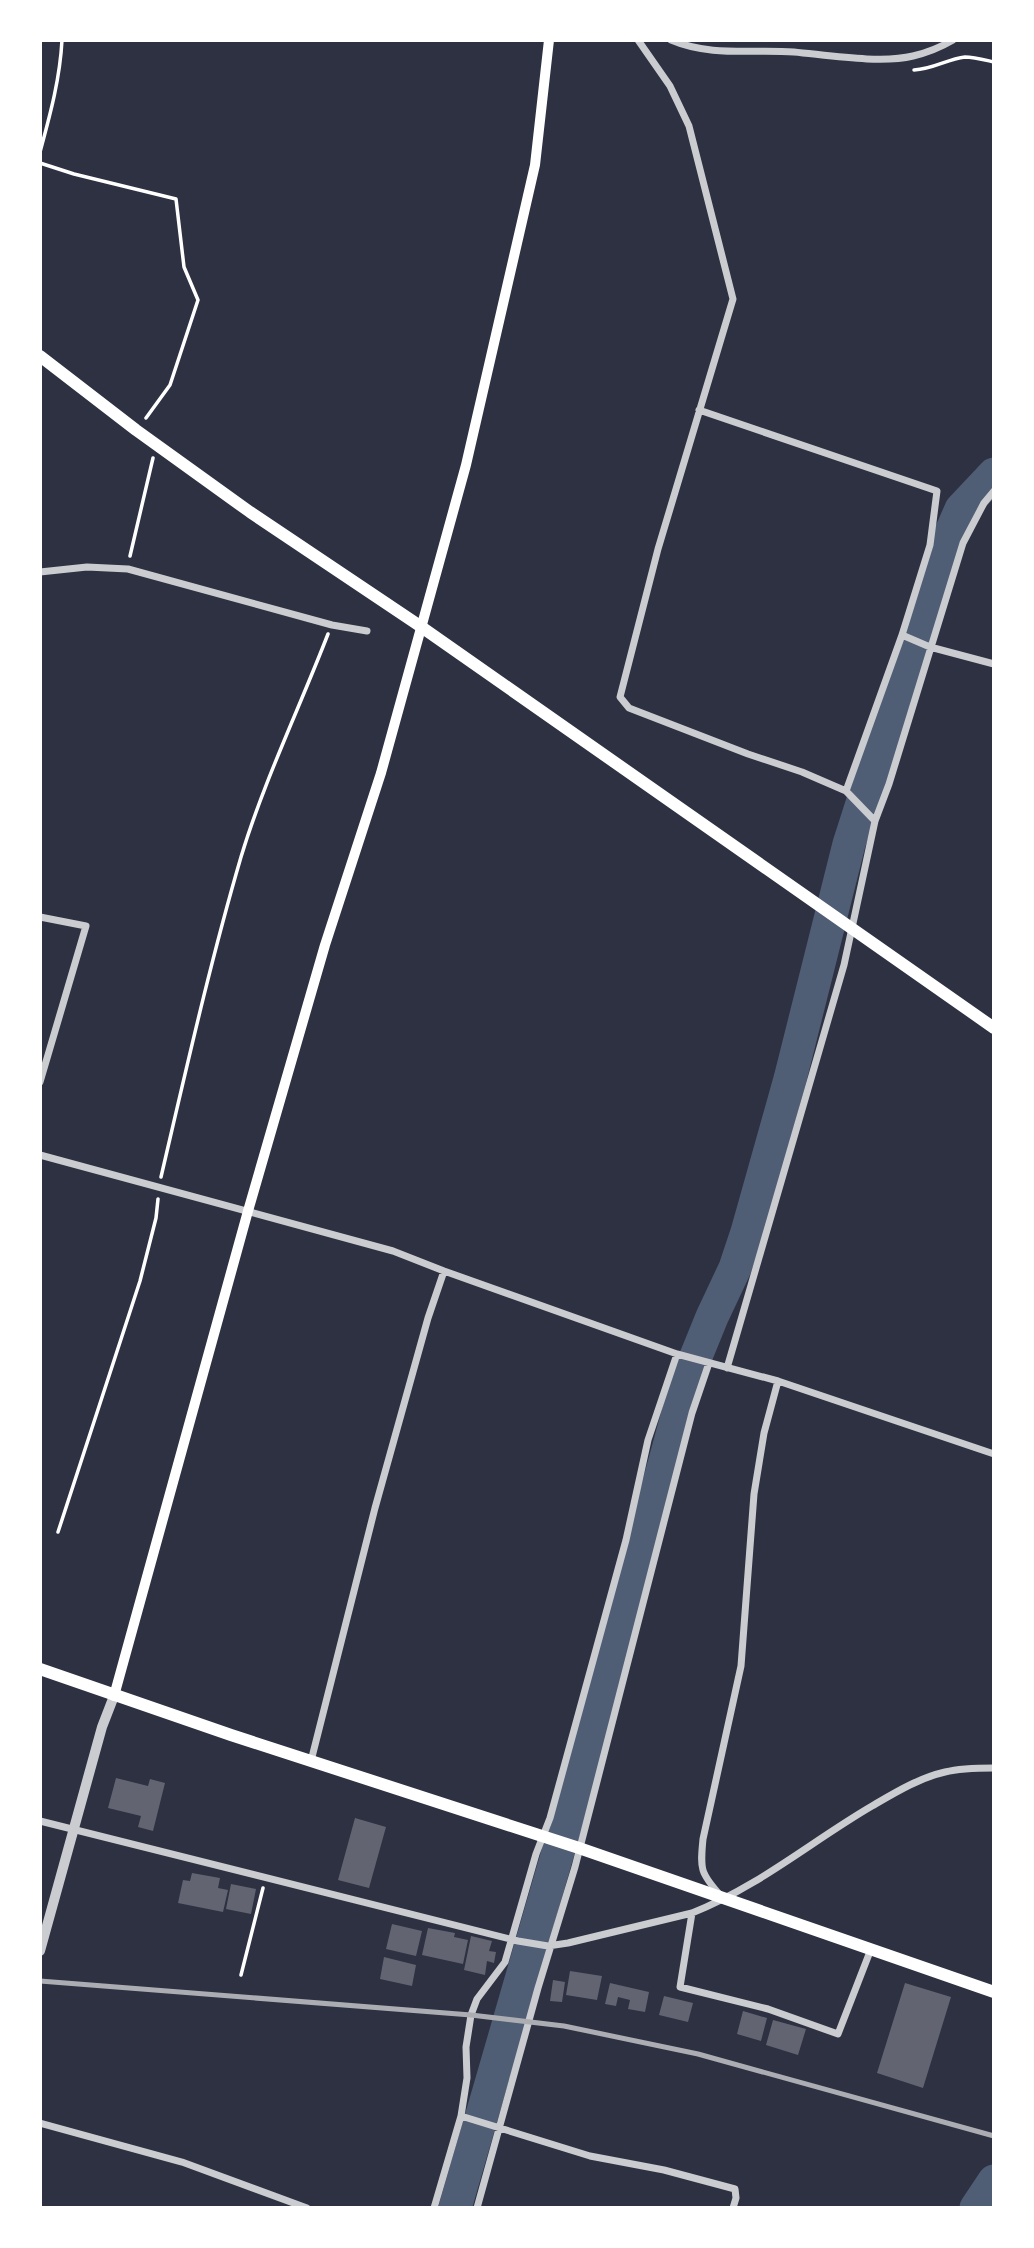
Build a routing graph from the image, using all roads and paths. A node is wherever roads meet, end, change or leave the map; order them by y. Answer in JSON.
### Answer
{"nodes":[{"id":1,"x":62,"y":40,"type":"edge"},
{"id":2,"x":549,"y":40,"type":"edge"},
{"id":3,"x":638,"y":40,"type":"edge"},
{"id":4,"x":671,"y":40,"type":"edge"},
{"id":5,"x":953,"y":40,"type":"edge"},
{"id":6,"x":40,"y":152,"type":"edge"},
{"id":7,"x":40,"y":163,"type":"edge"},
{"id":8,"x":40,"y":356,"type":"edge"},
{"id":9,"x":699,"y":410,"type":"junction"},
{"id":10,"x":136,"y":430,"type":"junction"},
{"id":11,"x":157,"y":446,"type":"junction"},
{"id":12,"x":994,"y":491,"type":"edge"},
{"id":13,"x":128,"y":569,"type":"junction"},
{"id":14,"x":40,"y":572,"type":"edge"},
{"id":15,"x":332,"y":625,"type":"junction"},
{"id":16,"x":420,"y":626,"type":"junction"},
{"id":17,"x":367,"y":631,"type":"dead end"},
{"id":18,"x":904,"y":636,"type":"junction"},
{"id":19,"x":928,"y":646,"type":"junction"},
{"id":20,"x":994,"y":664,"type":"edge"},
{"id":21,"x":848,"y":794,"type":"junction"},
{"id":22,"x":872,"y":818,"type":"junction"},
{"id":23,"x":40,"y":917,"type":"edge"},
{"id":24,"x":847,"y":927,"type":"junction"},
{"id":25,"x":994,"y":1028,"type":"edge"},
{"id":26,"x":40,"y":1082,"type":"edge"},
{"id":27,"x":40,"y":1155,"type":"edge"},
{"id":28,"x":158,"y":1188,"type":"junction"},
{"id":29,"x":248,"y":1211,"type":"junction"},
{"id":30,"x":444,"y":1271,"type":"junction"},
{"id":31,"x":679,"y":1354,"type":"junction"},
{"id":32,"x":707,"y":1362,"type":"junction"},
{"id":33,"x":727,"y":1368,"type":"junction"},
{"id":34,"x":778,"y":1381,"type":"junction"},
{"id":35,"x":994,"y":1454,"type":"edge"},
{"id":36,"x":58,"y":1532,"type":"dead end"},
{"id":37,"x":40,"y":1669,"type":"edge"},
{"id":38,"x":114,"y":1696,"type":"junction"},
{"id":39,"x":311,"y":1761,"type":"junction"},
{"id":40,"x":994,"y":1768,"type":"edge"},
{"id":41,"x":40,"y":1821,"type":"edge"},
{"id":42,"x":74,"y":1829,"type":"junction"},
{"id":43,"x":546,"y":1837,"type":"junction"},
{"id":44,"x":577,"y":1847,"type":"junction"},
{"id":45,"x":263,"y":1888,"type":"dead end"},
{"id":46,"x":724,"y":1899,"type":"junction"},
{"id":47,"x":692,"y":1913,"type":"junction"},
{"id":48,"x":515,"y":1940,"type":"junction"},
{"id":49,"x":550,"y":1946,"type":"junction"},
{"id":50,"x":871,"y":1949,"type":"junction"},
{"id":51,"x":40,"y":1951,"type":"edge"},
{"id":52,"x":241,"y":1975,"type":"dead end"},
{"id":53,"x":994,"y":1992,"type":"edge"},
{"id":54,"x":461,"y":2116,"type":"junction"},
{"id":55,"x":40,"y":2123,"type":"edge"},
{"id":56,"x":500,"y":2129,"type":"junction"},
{"id":57,"x":307,"y":2208,"type":"edge"},
{"id":58,"x":434,"y":2208,"type":"edge"},
{"id":59,"x":477,"y":2208,"type":"edge"},
{"id":60,"x":733,"y":2208,"type":"edge"}],
"edges":[{"from":1,"to":6,"type":"path"},
{"from":2,"to":16,"type":"main road"},
{"from":3,"to":9,"type":"street"},
{"from":4,"to":5,"type":"street"},
{"from":7,"to":10,"type":"path"},
{"from":8,"to":10,"type":"highway"},
{"from":9,"to":18,"type":"street"},
{"from":9,"to":21,"type":"street"},
{"from":10,"to":11,"type":"highway"},
{"from":11,"to":13,"type":"path"},
{"from":11,"to":16,"type":"highway"},
{"from":12,"to":19,"type":"street"},
{"from":13,"to":14,"type":"street"},
{"from":13,"to":15,"type":"street"},
{"from":15,"to":17,"type":"street"},
{"from":15,"to":28,"type":"path"},
{"from":16,"to":24,"type":"highway"},
{"from":16,"to":29,"type":"main road"},
{"from":18,"to":19,"type":"street"},
{"from":18,"to":21,"type":"street"},
{"from":19,"to":20,"type":"street"},
{"from":19,"to":22,"type":"street"},
{"from":21,"to":22,"type":"street"},
{"from":22,"to":24,"type":"street"},
{"from":23,"to":26,"type":"street"},
{"from":24,"to":25,"type":"highway"},
{"from":24,"to":33,"type":"street"},
{"from":27,"to":28,"type":"street"},
{"from":28,"to":29,"type":"street"},
{"from":28,"to":36,"type":"path"},
{"from":29,"to":30,"type":"street"},
{"from":29,"to":38,"type":"main road"},
{"from":30,"to":31,"type":"street"},
{"from":30,"to":39,"type":"street"},
{"from":31,"to":32,"type":"street"},
{"from":31,"to":43,"type":"street"},
{"from":32,"to":33,"type":"street"},
{"from":32,"to":44,"type":"street"},
{"from":33,"to":34,"type":"street"},
{"from":34,"to":35,"type":"street"},
{"from":34,"to":46,"type":"street"},
{"from":37,"to":38,"type":"highway"},
{"from":38,"to":39,"type":"highway"},
{"from":38,"to":42,"type":"street"},
{"from":39,"to":43,"type":"highway"},
{"from":40,"to":46,"type":"street"},
{"from":41,"to":42,"type":"street"},
{"from":42,"to":48,"type":"street"},
{"from":42,"to":51,"type":"street"},
{"from":43,"to":44,"type":"highway"},
{"from":43,"to":48,"type":"street"},
{"from":44,"to":46,"type":"highway"},
{"from":44,"to":49,"type":"street"},
{"from":45,"to":52,"type":"path"},
{"from":46,"to":47,"type":"street"},
{"from":46,"to":50,"type":"highway"},
{"from":47,"to":49,"type":"street"},
{"from":47,"to":50,"type":"street"},
{"from":48,"to":49,"type":"street"},
{"from":48,"to":54,"type":"street"},
{"from":49,"to":56,"type":"street"},
{"from":50,"to":53,"type":"highway"},
{"from":54,"to":56,"type":"street"},
{"from":54,"to":58,"type":"street"},
{"from":55,"to":57,"type":"street"},
{"from":56,"to":59,"type":"street"},
{"from":56,"to":60,"type":"street"}]}
